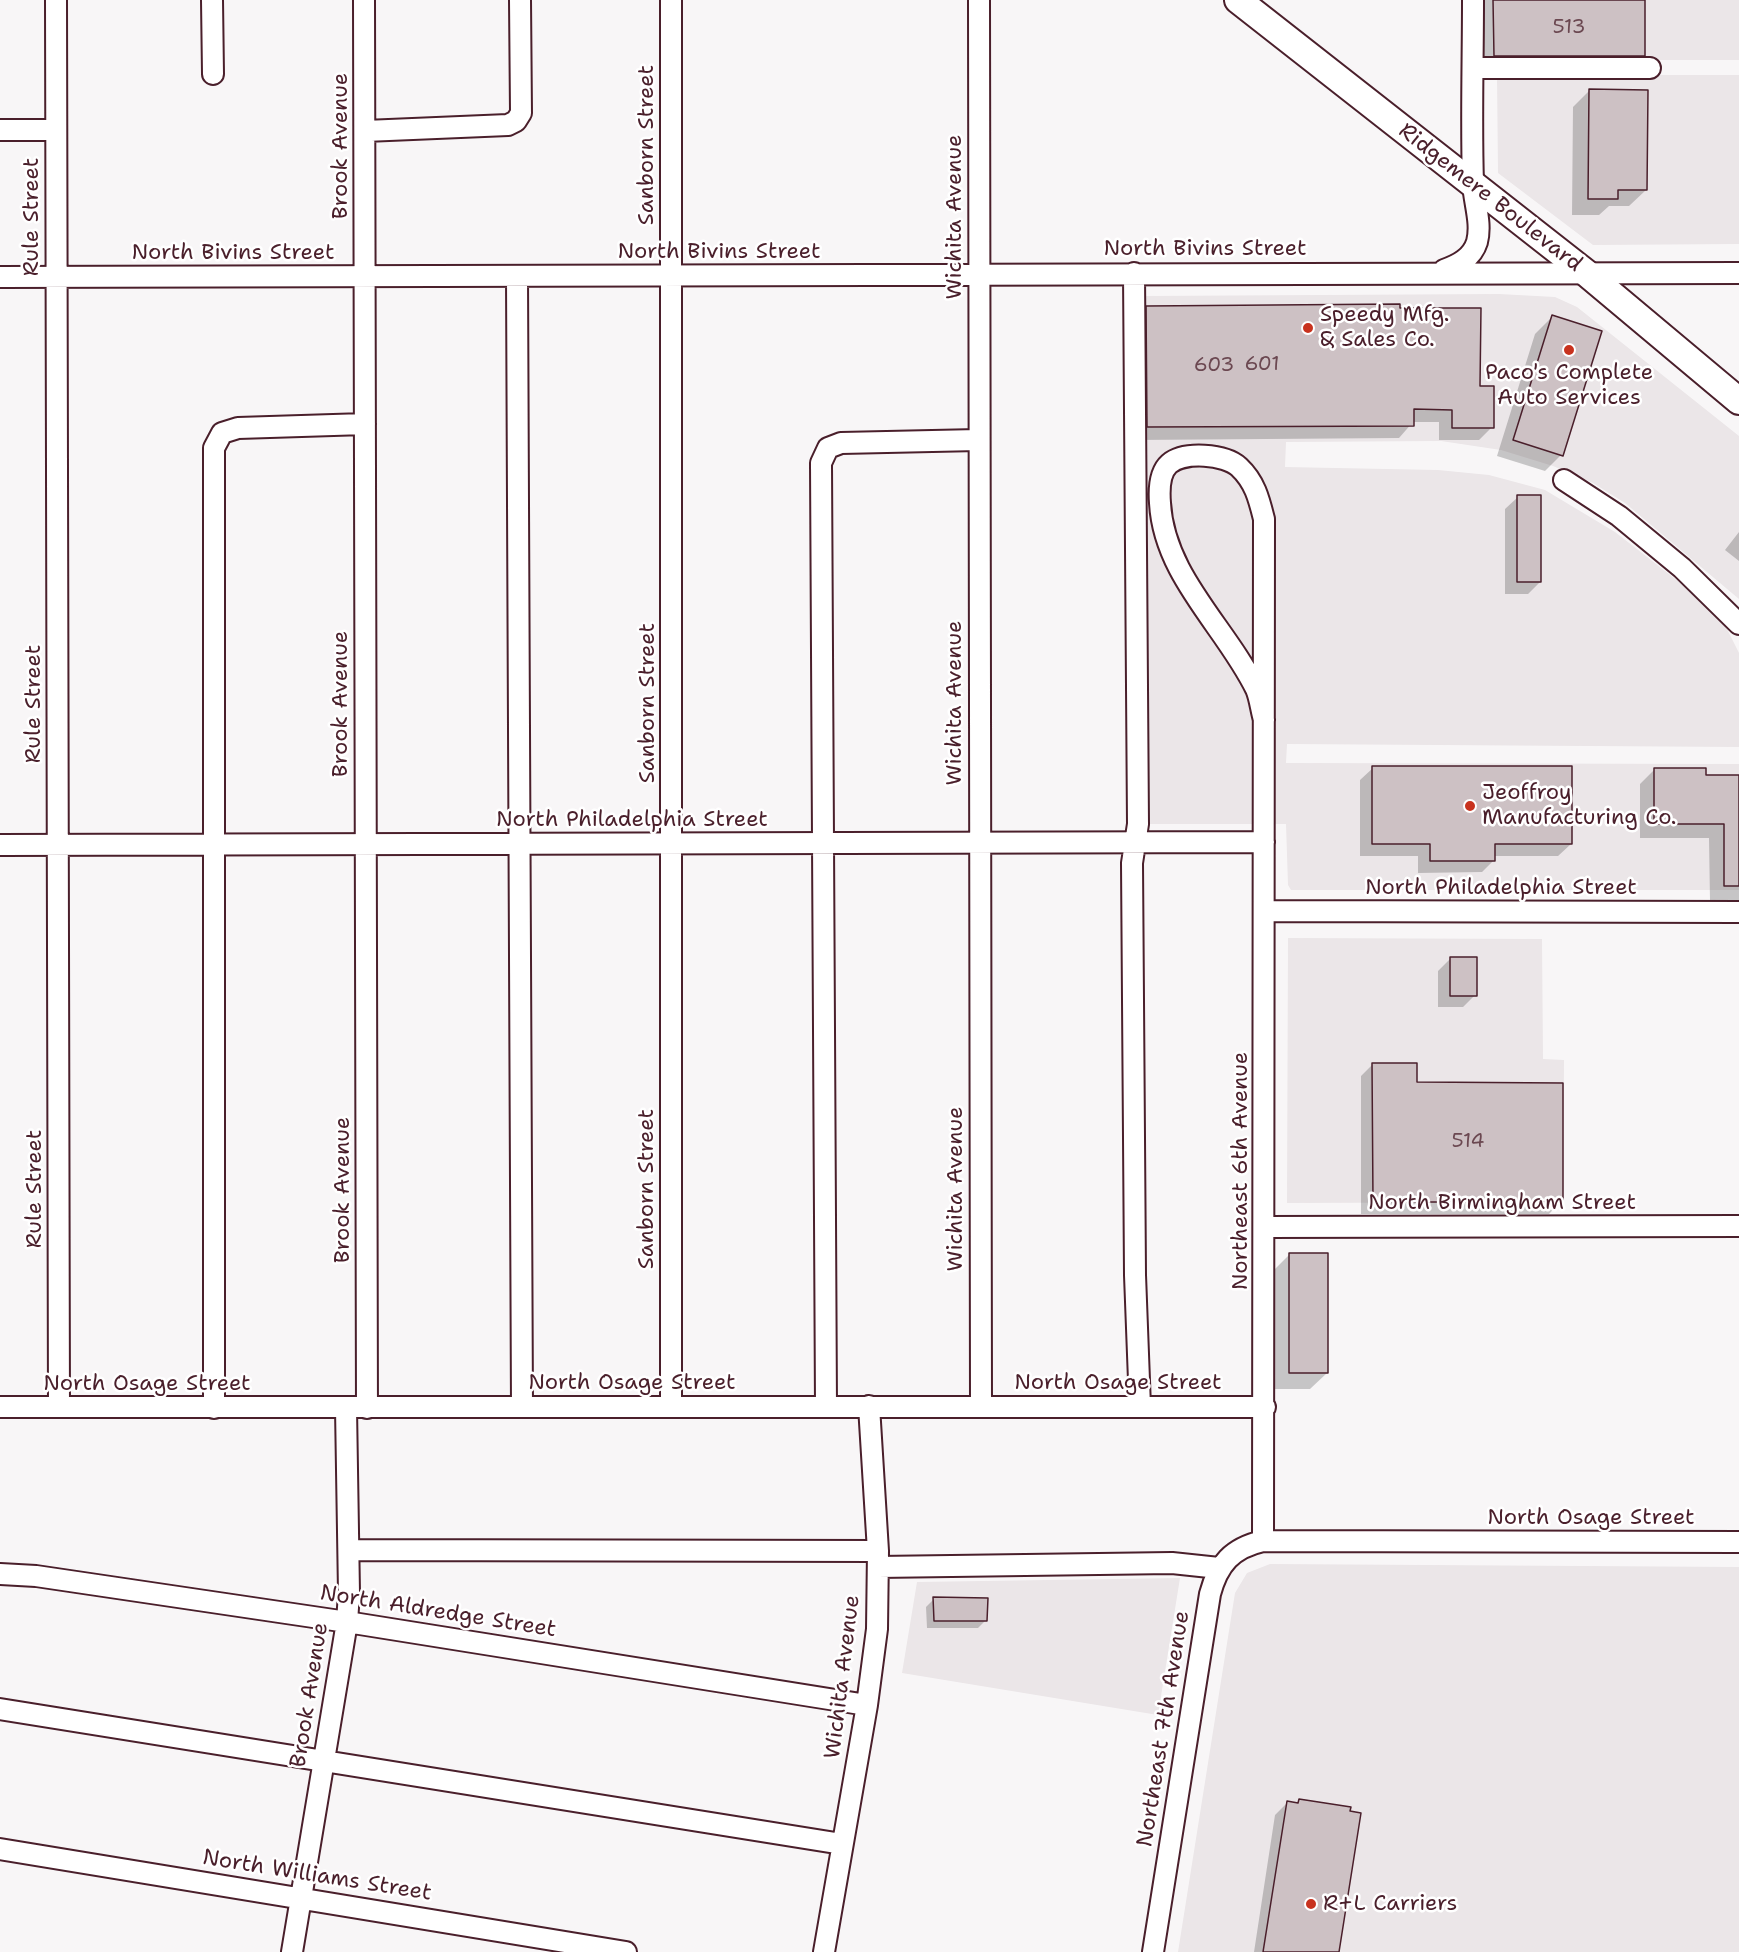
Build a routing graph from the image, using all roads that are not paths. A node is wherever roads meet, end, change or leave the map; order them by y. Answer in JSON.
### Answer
{"nodes":[{"id":1,"x":56,"y":0,"type":"edge"},
{"id":2,"x":212,"y":0,"type":"edge"},
{"id":3,"x":364,"y":0,"type":"edge"},
{"id":4,"x":520,"y":0,"type":"edge"},
{"id":5,"x":671,"y":0,"type":"edge"},
{"id":6,"x":980,"y":0,"type":"edge"},
{"id":7,"x":1238,"y":0,"type":"edge"},
{"id":8,"x":1473,"y":0,"type":"edge"},
{"id":9,"x":1473,"y":68,"type":"junction"},
{"id":10,"x":1650,"y":68,"type":"dead end"},
{"id":11,"x":213,"y":74,"type":"dead end"},
{"id":12,"x":0,"y":130,"type":"edge"},
{"id":13,"x":56,"y":130,"type":"junction"},
{"id":14,"x":365,"y":131,"type":"junction"},
{"id":15,"x":1473,"y":186,"type":"junction"},
{"id":16,"x":1585,"y":272,"type":"junction"},
{"id":17,"x":1134,"y":273,"type":"junction"},
{"id":18,"x":1438,"y":273,"type":"junction"},
{"id":19,"x":1739,"y":273,"type":"edge"},
{"id":20,"x":517,"y":276,"type":"junction"},
{"id":21,"x":671,"y":276,"type":"junction"},
{"id":22,"x":979,"y":276,"type":"junction"},
{"id":23,"x":0,"y":277,"type":"edge"},
{"id":24,"x":56,"y":277,"type":"junction"},
{"id":25,"x":365,"y":277,"type":"junction"},
{"id":26,"x":1739,"y":401,"type":"edge"},
{"id":27,"x":365,"y":424,"type":"junction"},
{"id":28,"x":978,"y":440,"type":"junction"},
{"id":29,"x":1564,"y":480,"type":"dead end"},
{"id":30,"x":1739,"y":624,"type":"edge"},
{"id":31,"x":1264,"y":720,"type":"junction"},
{"id":32,"x":1264,"y":842,"type":"junction"},
{"id":33,"x":213,"y":844,"type":"junction"},
{"id":34,"x":366,"y":844,"type":"junction"},
{"id":35,"x":519,"y":844,"type":"junction"},
{"id":36,"x":672,"y":844,"type":"junction"},
{"id":37,"x":823,"y":844,"type":"junction"},
{"id":38,"x":979,"y":844,"type":"junction"},
{"id":39,"x":1135,"y":844,"type":"junction"},
{"id":40,"x":0,"y":845,"type":"edge"},
{"id":41,"x":59,"y":845,"type":"junction"},
{"id":42,"x":1264,"y":911,"type":"junction"},
{"id":43,"x":1739,"y":912,"type":"edge"},
{"id":44,"x":1739,"y":1226,"type":"edge"},
{"id":45,"x":1266,"y":1227,"type":"junction"},
{"id":46,"x":671,"y":1406,"type":"junction"},
{"id":47,"x":826,"y":1406,"type":"junction"},
{"id":48,"x":869,"y":1406,"type":"junction"},
{"id":49,"x":981,"y":1406,"type":"junction"},
{"id":50,"x":0,"y":1407,"type":"edge"},
{"id":51,"x":59,"y":1407,"type":"junction"},
{"id":52,"x":522,"y":1407,"type":"junction"},
{"id":53,"x":1140,"y":1407,"type":"junction"},
{"id":54,"x":1265,"y":1407,"type":"junction"},
{"id":55,"x":214,"y":1408,"type":"junction"},
{"id":56,"x":346,"y":1408,"type":"junction"},
{"id":57,"x":367,"y":1408,"type":"junction"},
{"id":58,"x":1263,"y":1541,"type":"junction"},
{"id":59,"x":1739,"y":1542,"type":"edge"},
{"id":60,"x":349,"y":1550,"type":"junction"},
{"id":61,"x":878,"y":1559,"type":"junction"},
{"id":62,"x":1219,"y":1568,"type":"junction"},
{"id":63,"x":0,"y":1574,"type":"edge"},
{"id":64,"x":347,"y":1622,"type":"junction"},
{"id":65,"x":867,"y":1705,"type":"junction"},
{"id":66,"x":0,"y":1710,"type":"edge"},
{"id":67,"x":325,"y":1760,"type":"junction"},
{"id":68,"x":842,"y":1844,"type":"junction"},
{"id":69,"x":0,"y":1849,"type":"edge"},
{"id":70,"x":301,"y":1898,"type":"junction"},
{"id":71,"x":292,"y":1952,"type":"edge"},
{"id":72,"x":626,"y":1952,"type":"edge"},
{"id":73,"x":824,"y":1952,"type":"edge"},
{"id":74,"x":1153,"y":1952,"type":"edge"}],
"edges":[{"from":1,"to":13,"type":"street","name":"Rule Street"},
{"from":2,"to":11,"type":"street"},
{"from":3,"to":14,"type":"street","name":"Brook Avenue"},
{"from":4,"to":14,"type":"street"},
{"from":5,"to":21,"type":"street","name":"Sanborn Street"},
{"from":6,"to":22,"type":"street","name":"Wichita Avenue"},
{"from":7,"to":15,"type":"main road","name":"Ridgemere Boulevard"},
{"from":8,"to":9,"type":"street"},
{"from":9,"to":10,"type":"street"},
{"from":9,"to":15,"type":"street"},
{"from":12,"to":13,"type":"street"},
{"from":13,"to":24,"type":"street","name":"Rule Street"},
{"from":14,"to":25,"type":"street","name":"Brook Avenue"},
{"from":15,"to":16,"type":"main road","name":"Ridgemere Boulevard"},
{"from":15,"to":18,"type":"street","name":"North Bivins Street"},
{"from":16,"to":18,"type":"street","name":"North Bivins Street"},
{"from":16,"to":19,"type":"street","name":"North Bivins Street"},
{"from":16,"to":26,"type":"main road","name":"Ridgemere Boulevard"},
{"from":17,"to":18,"type":"street","name":"North Bivins Street"},
{"from":17,"to":22,"type":"street","name":"North Bivins Street"},
{"from":17,"to":39,"type":"street"},
{"from":20,"to":21,"type":"street","name":"North Bivins Street"},
{"from":20,"to":25,"type":"street","name":"North Bivins Street"},
{"from":20,"to":35,"type":"street"},
{"from":21,"to":22,"type":"street","name":"North Bivins Street"},
{"from":21,"to":36,"type":"street","name":"Sanborn Street"},
{"from":22,"to":28,"type":"street","name":"Wichita Avenue"},
{"from":23,"to":24,"type":"street","name":"North Bivins Street"},
{"from":24,"to":25,"type":"street","name":"North Bivins Street"},
{"from":24,"to":41,"type":"street","name":"Rule Street"},
{"from":25,"to":27,"type":"street","name":"Brook Avenue"},
{"from":27,"to":33,"type":"street"},
{"from":27,"to":34,"type":"street","name":"Brook Avenue"},
{"from":28,"to":37,"type":"street"},
{"from":28,"to":38,"type":"street","name":"Wichita Avenue"},
{"from":29,"to":30,"type":"street"},
{"from":31,"to":31,"type":"street"},
{"from":31,"to":32,"type":"street","name":"Northeast 6th Avenue"},
{"from":32,"to":39,"type":"street","name":"North Philadelphia Street"},
{"from":32,"to":42,"type":"street","name":"Northeast 6th Avenue"},
{"from":33,"to":34,"type":"street","name":"North Philadelphia Street"},
{"from":33,"to":41,"type":"street","name":"North Philadelphia Street"},
{"from":33,"to":55,"type":"street"},
{"from":34,"to":35,"type":"street","name":"North Philadelphia Street"},
{"from":34,"to":57,"type":"street","name":"Brook Avenue"},
{"from":35,"to":36,"type":"street","name":"North Philadelphia Street"},
{"from":35,"to":52,"type":"street"},
{"from":36,"to":37,"type":"street","name":"North Philadelphia Street"},
{"from":36,"to":46,"type":"street","name":"Sanborn Street"},
{"from":37,"to":38,"type":"street","name":"North Philadelphia Street"},
{"from":37,"to":47,"type":"street"},
{"from":38,"to":39,"type":"street","name":"North Philadelphia Street"},
{"from":38,"to":49,"type":"street","name":"Wichita Avenue"},
{"from":39,"to":53,"type":"street"},
{"from":40,"to":41,"type":"street","name":"North Philadelphia Street"},
{"from":41,"to":51,"type":"street","name":"Rule Street"},
{"from":42,"to":43,"type":"street","name":"North Philadelphia Street"},
{"from":42,"to":45,"type":"street","name":"Northeast 6th Avenue"},
{"from":44,"to":45,"type":"street","name":"North Birmingham Street"},
{"from":45,"to":54,"type":"street","name":"Northeast 6th Avenue"},
{"from":46,"to":47,"type":"street","name":"North Osage Street"},
{"from":46,"to":52,"type":"street","name":"North Osage Street"},
{"from":47,"to":48,"type":"street","name":"North Osage Street"},
{"from":48,"to":49,"type":"street","name":"North Osage Street"},
{"from":48,"to":61,"type":"street","name":"Wichita Avenue"},
{"from":49,"to":53,"type":"street","name":"North Osage Street"},
{"from":50,"to":51,"type":"street","name":"North Osage Street"},
{"from":51,"to":55,"type":"street","name":"North Osage Street"},
{"from":52,"to":57,"type":"street","name":"North Osage Street"},
{"from":53,"to":54,"type":"street","name":"North Osage Street"},
{"from":54,"to":58,"type":"street","name":"Northeast 6th Avenue"},
{"from":55,"to":56,"type":"street","name":"North Osage Street"},
{"from":56,"to":57,"type":"street","name":"North Osage Street"},
{"from":56,"to":60,"type":"street","name":"Brook Avenue"},
{"from":58,"to":59,"type":"street","name":"North Osage Street"},
{"from":58,"to":62,"type":"street","name":"Northeast 7th Avenue"},
{"from":60,"to":61,"type":"street"},
{"from":60,"to":64,"type":"street","name":"Brook Avenue"},
{"from":61,"to":62,"type":"street"},
{"from":61,"to":65,"type":"street","name":"Wichita Avenue"},
{"from":62,"to":74,"type":"street","name":"Northeast 7th Avenue"},
{"from":63,"to":64,"type":"street","name":"North Aldredge Street"},
{"from":64,"to":65,"type":"street","name":"North Aldredge Street"},
{"from":64,"to":67,"type":"street","name":"Brook Avenue"},
{"from":65,"to":68,"type":"street","name":"Wichita Avenue"},
{"from":66,"to":67,"type":"street"},
{"from":67,"to":68,"type":"street"},
{"from":67,"to":70,"type":"street","name":"Brook Avenue"},
{"from":68,"to":73,"type":"street","name":"Wichita Avenue"},
{"from":69,"to":70,"type":"street","name":"North Williams Street"},
{"from":70,"to":71,"type":"street","name":"Brook Avenue"},
{"from":70,"to":72,"type":"street","name":"North Williams Street"}]}
